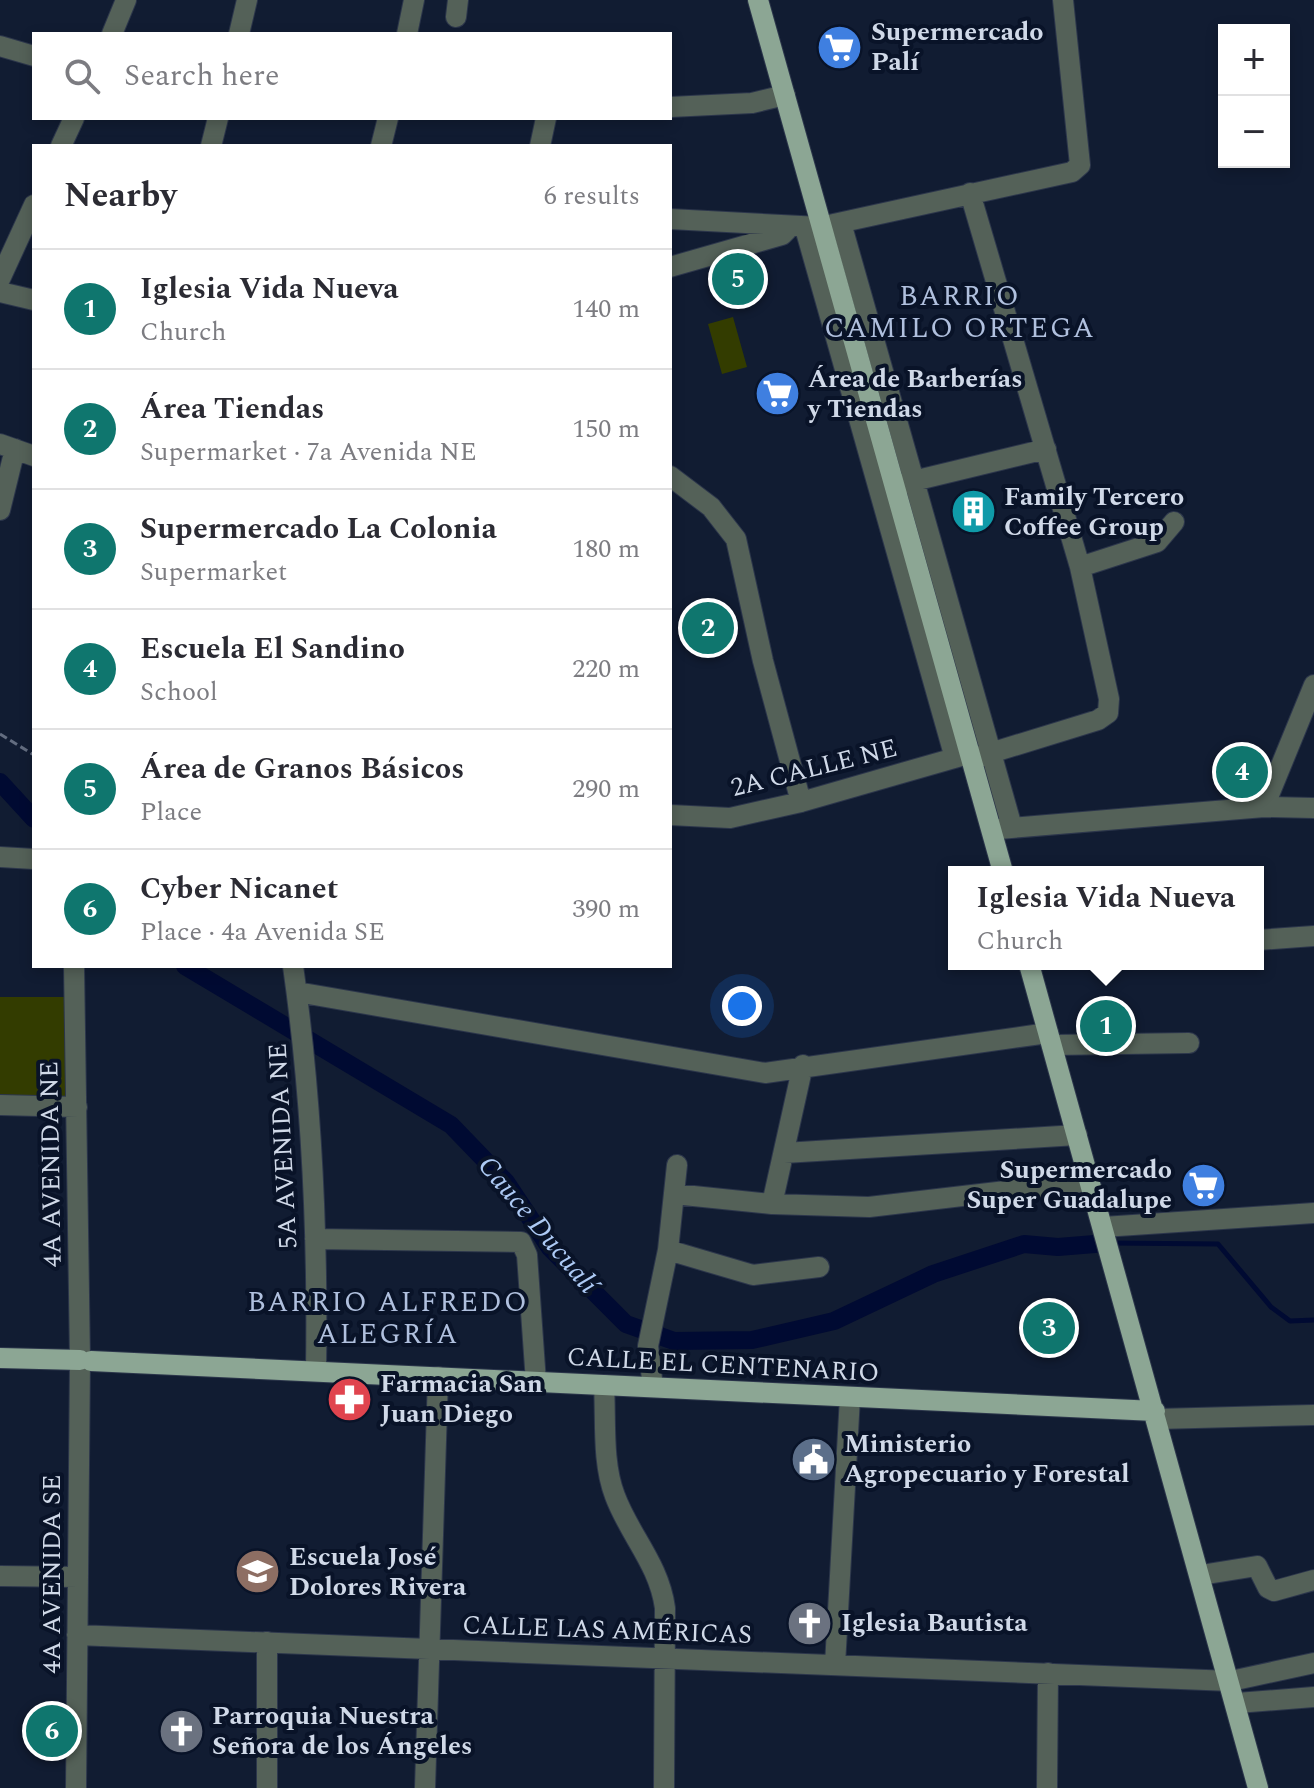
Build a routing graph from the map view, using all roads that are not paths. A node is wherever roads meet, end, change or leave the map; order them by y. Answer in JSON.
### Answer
{"nodes":[{"id":1,"x":126,"y":0,"type":"edge"},
{"id":2,"x":247,"y":0,"type":"edge"},
{"id":3,"x":414,"y":0,"type":"edge"},
{"id":4,"x":758,"y":0,"type":"edge"},
{"id":5,"x":1063,"y":0,"type":"edge"},
{"id":6,"x":113,"y":32,"type":"edge"},
{"id":7,"x":239,"y":32,"type":"edge"},
{"id":8,"x":407,"y":32,"type":"edge"},
{"id":9,"x":0,"y":46,"type":"edge"},
{"id":10,"x":32,"y":55,"type":"edge"},
{"id":11,"x":785,"y":95,"type":"junction"},
{"id":12,"x":672,"y":107,"type":"edge"},
{"id":13,"x":73,"y":120,"type":"edge"},
{"id":14,"x":218,"y":120,"type":"edge"},
{"id":15,"x":388,"y":120,"type":"edge"},
{"id":16,"x":546,"y":120,"type":"edge"},
{"id":17,"x":62,"y":144,"type":"edge"},
{"id":18,"x":212,"y":144,"type":"edge"},
{"id":19,"x":382,"y":144,"type":"edge"},
{"id":20,"x":540,"y":144,"type":"edge"},
{"id":21,"x":970,"y":193,"type":"junction"},
{"id":22,"x":32,"y":209,"type":"edge"},
{"id":23,"x":672,"y":219,"type":"edge"},
{"id":24,"x":814,"y":226,"type":"junction"},
{"id":25,"x":672,"y":266,"type":"edge"},
{"id":26,"x":0,"y":279,"type":"edge"},
{"id":27,"x":0,"y":292,"type":"edge"},
{"id":28,"x":32,"y":300,"type":"edge"},
{"id":29,"x":1046,"y":449,"type":"junction"},
{"id":30,"x":16,"y":450,"type":"edge"},
{"id":31,"x":672,"y":478,"type":"edge"},
{"id":32,"x":904,"y":484,"type":"junction"},
{"id":33,"x":0,"y":510,"type":"edge"},
{"id":34,"x":1174,"y":522,"type":"dead end"},
{"id":35,"x":1080,"y":567,"type":"junction"},
{"id":36,"x":1314,"y":685,"type":"edge"},
{"id":37,"x":971,"y":756,"type":"junction"},
{"id":38,"x":801,"y":802,"type":"junction"},
{"id":39,"x":1264,"y":807,"type":"junction"},
{"id":40,"x":1314,"y":808,"type":"edge"},
{"id":41,"x":672,"y":815,"type":"edge"},
{"id":42,"x":1012,"y":827,"type":"junction"},
{"id":43,"x":991,"y":830,"type":"junction"},
{"id":44,"x":0,"y":857,"type":"edge"},
{"id":45,"x":32,"y":859,"type":"edge"},
{"id":46,"x":1001,"y":866,"type":"edge"},
{"id":47,"x":1314,"y":936,"type":"edge"},
{"id":48,"x":1264,"y":940,"type":"edge"},
{"id":49,"x":74,"y":968,"type":"edge"},
{"id":50,"x":293,"y":968,"type":"edge"},
{"id":51,"x":1031,"y":970,"type":"edge"},
{"id":52,"x":297,"y":992,"type":"junction"},
{"id":53,"x":1050,"y":1039,"type":"junction"},
{"id":54,"x":1189,"y":1043,"type":"dead end"},
{"id":55,"x":803,"y":1065,"type":"junction"},
{"id":56,"x":0,"y":1105,"type":"edge"},
{"id":57,"x":77,"y":1107,"type":"junction"},
{"id":58,"x":1077,"y":1135,"type":"junction"},
{"id":59,"x":784,"y":1153,"type":"junction"},
{"id":60,"x":677,"y":1165,"type":"dead end"},
{"id":61,"x":1090,"y":1181,"type":"junction"},
{"id":62,"x":674,"y":1194,"type":"junction"},
{"id":63,"x":772,"y":1204,"type":"junction"},
{"id":64,"x":1314,"y":1213,"type":"edge"},
{"id":65,"x":1103,"y":1227,"type":"junction"},
{"id":66,"x":315,"y":1239,"type":"junction"},
{"id":67,"x":668,"y":1250,"type":"junction"},
{"id":68,"x":819,"y":1267,"type":"dead end"},
{"id":69,"x":0,"y":1358,"type":"edge"},
{"id":70,"x":86,"y":1361,"type":"junction"},
{"id":71,"x":316,"y":1371,"type":"junction"},
{"id":72,"x":438,"y":1377,"type":"junction"},
{"id":73,"x":536,"y":1382,"type":"junction"},
{"id":74,"x":604,"y":1385,"type":"junction"},
{"id":75,"x":653,"y":1387,"type":"junction"},
{"id":76,"x":850,"y":1397,"type":"junction"},
{"id":77,"x":1156,"y":1415,"type":"junction"},
{"id":78,"x":1314,"y":1415,"type":"edge"},
{"id":79,"x":1201,"y":1575,"type":"junction"},
{"id":80,"x":0,"y":1576,"type":"edge"},
{"id":81,"x":78,"y":1577,"type":"junction"},
{"id":82,"x":1314,"y":1580,"type":"edge"},
{"id":83,"x":77,"y":1635,"type":"junction"},
{"id":84,"x":267,"y":1642,"type":"junction"},
{"id":85,"x":429,"y":1649,"type":"junction"},
{"id":86,"x":664,"y":1658,"type":"junction"},
{"id":87,"x":1314,"y":1663,"type":"edge"},
{"id":88,"x":835,"y":1665,"type":"junction"},
{"id":89,"x":1048,"y":1673,"type":"junction"},
{"id":90,"x":1231,"y":1681,"type":"junction"},
{"id":91,"x":1314,"y":1697,"type":"edge"},
{"id":92,"x":1237,"y":1703,"type":"junction"},
{"id":93,"x":76,"y":1788,"type":"edge"},
{"id":94,"x":267,"y":1788,"type":"edge"},
{"id":95,"x":425,"y":1788,"type":"edge"},
{"id":96,"x":664,"y":1788,"type":"edge"},
{"id":97,"x":1047,"y":1788,"type":"edge"},
{"id":98,"x":1258,"y":1788,"type":"edge"}],
"edges":[{"from":1,"to":6,"type":"street"},
{"from":2,"to":7,"type":"street"},
{"from":3,"to":8,"type":"street"},
{"from":4,"to":11,"type":"main road"},
{"from":5,"to":21,"type":"street"},
{"from":9,"to":10,"type":"street"},
{"from":11,"to":12,"type":"street"},
{"from":11,"to":24,"type":"main road"},
{"from":13,"to":17,"type":"street"},
{"from":14,"to":18,"type":"street"},
{"from":15,"to":19,"type":"street"},
{"from":16,"to":20,"type":"street"},
{"from":21,"to":24,"type":"street"},
{"from":21,"to":29,"type":"street"},
{"from":22,"to":26,"type":"street"},
{"from":23,"to":24,"type":"street"},
{"from":24,"to":25,"type":"street"},
{"from":24,"to":32,"type":"main road"},
{"from":24,"to":37,"type":"street"},
{"from":27,"to":28,"type":"street"},
{"from":29,"to":32,"type":"street"},
{"from":29,"to":35,"type":"street"},
{"from":30,"to":33,"type":"street"},
{"from":31,"to":38,"type":"street"},
{"from":32,"to":37,"type":"main road"},
{"from":34,"to":35,"type":"street"},
{"from":35,"to":37,"type":"street","name":"2A CALLE NE"},
{"from":36,"to":39,"type":"street"},
{"from":37,"to":38,"type":"street","name":"2A CALLE NE"},
{"from":37,"to":42,"type":"street"},
{"from":37,"to":43,"type":"main road"},
{"from":38,"to":41,"type":"street","name":"2A CALLE NE"},
{"from":39,"to":40,"type":"street"},
{"from":39,"to":42,"type":"street"},
{"from":42,"to":43,"type":"street"},
{"from":43,"to":46,"type":"main road"},
{"from":44,"to":45,"type":"street"},
{"from":47,"to":48,"type":"street"},
{"from":49,"to":57,"type":"street","name":"4A AVENIDA NE"},
{"from":50,"to":52,"type":"street","name":"5A AVENIDA NE"},
{"from":51,"to":53,"type":"main road"},
{"from":52,"to":55,"type":"street"},
{"from":52,"to":66,"type":"street","name":"5A AVENIDA NE"},
{"from":53,"to":54,"type":"street"},
{"from":53,"to":55,"type":"street"},
{"from":53,"to":58,"type":"main road"},
{"from":55,"to":59,"type":"street"},
{"from":56,"to":57,"type":"street"},
{"from":57,"to":70,"type":"street","name":"4A AVENIDA NE"},
{"from":58,"to":59,"type":"street"},
{"from":58,"to":61,"type":"main road"},
{"from":59,"to":63,"type":"street"},
{"from":60,"to":62,"type":"street"},
{"from":61,"to":63,"type":"street"},
{"from":61,"to":65,"type":"main road"},
{"from":62,"to":63,"type":"street"},
{"from":62,"to":67,"type":"street"},
{"from":64,"to":65,"type":"street"},
{"from":65,"to":77,"type":"main road"},
{"from":66,"to":71,"type":"street","name":"5A AVENIDA NE"},
{"from":66,"to":73,"type":"street"},
{"from":67,"to":68,"type":"street"},
{"from":67,"to":75,"type":"street"},
{"from":69,"to":70,"type":"main road","name":"CALLE EL CENTENARIO"},
{"from":70,"to":71,"type":"main road","name":"CALLE EL CENTENARIO"},
{"from":70,"to":81,"type":"street","name":"4A AVENIDA SE"},
{"from":71,"to":72,"type":"main road","name":"CALLE EL CENTENARIO"},
{"from":72,"to":73,"type":"main road","name":"CALLE EL CENTENARIO"},
{"from":72,"to":85,"type":"street"},
{"from":73,"to":74,"type":"main road","name":"CALLE EL CENTENARIO"},
{"from":74,"to":75,"type":"main road","name":"CALLE EL CENTENARIO"},
{"from":74,"to":86,"type":"street"},
{"from":75,"to":76,"type":"main road","name":"CALLE EL CENTENARIO"},
{"from":76,"to":77,"type":"main road","name":"CALLE EL CENTENARIO"},
{"from":76,"to":88,"type":"street"},
{"from":77,"to":78,"type":"street"},
{"from":77,"to":79,"type":"main road"},
{"from":79,"to":82,"type":"street"},
{"from":79,"to":90,"type":"main road"},
{"from":80,"to":81,"type":"street"},
{"from":81,"to":83,"type":"street","name":"4A AVENIDA SE"},
{"from":83,"to":84,"type":"street","name":"CALLE LAS AMÉRICAS"},
{"from":83,"to":93,"type":"street","name":"4A AVENIDA SE"},
{"from":84,"to":85,"type":"street","name":"CALLE LAS AMÉRICAS"},
{"from":84,"to":94,"type":"street"},
{"from":85,"to":86,"type":"street","name":"CALLE LAS AMÉRICAS"},
{"from":85,"to":95,"type":"street"},
{"from":86,"to":88,"type":"street","name":"CALLE LAS AMÉRICAS"},
{"from":86,"to":96,"type":"street"},
{"from":87,"to":90,"type":"street","name":"CALLE LAS AMÉRICAS"},
{"from":88,"to":89,"type":"street","name":"CALLE LAS AMÉRICAS"},
{"from":89,"to":90,"type":"street","name":"CALLE LAS AMÉRICAS"},
{"from":89,"to":97,"type":"street"},
{"from":90,"to":92,"type":"main road"},
{"from":91,"to":92,"type":"street"},
{"from":92,"to":98,"type":"main road"}]}
